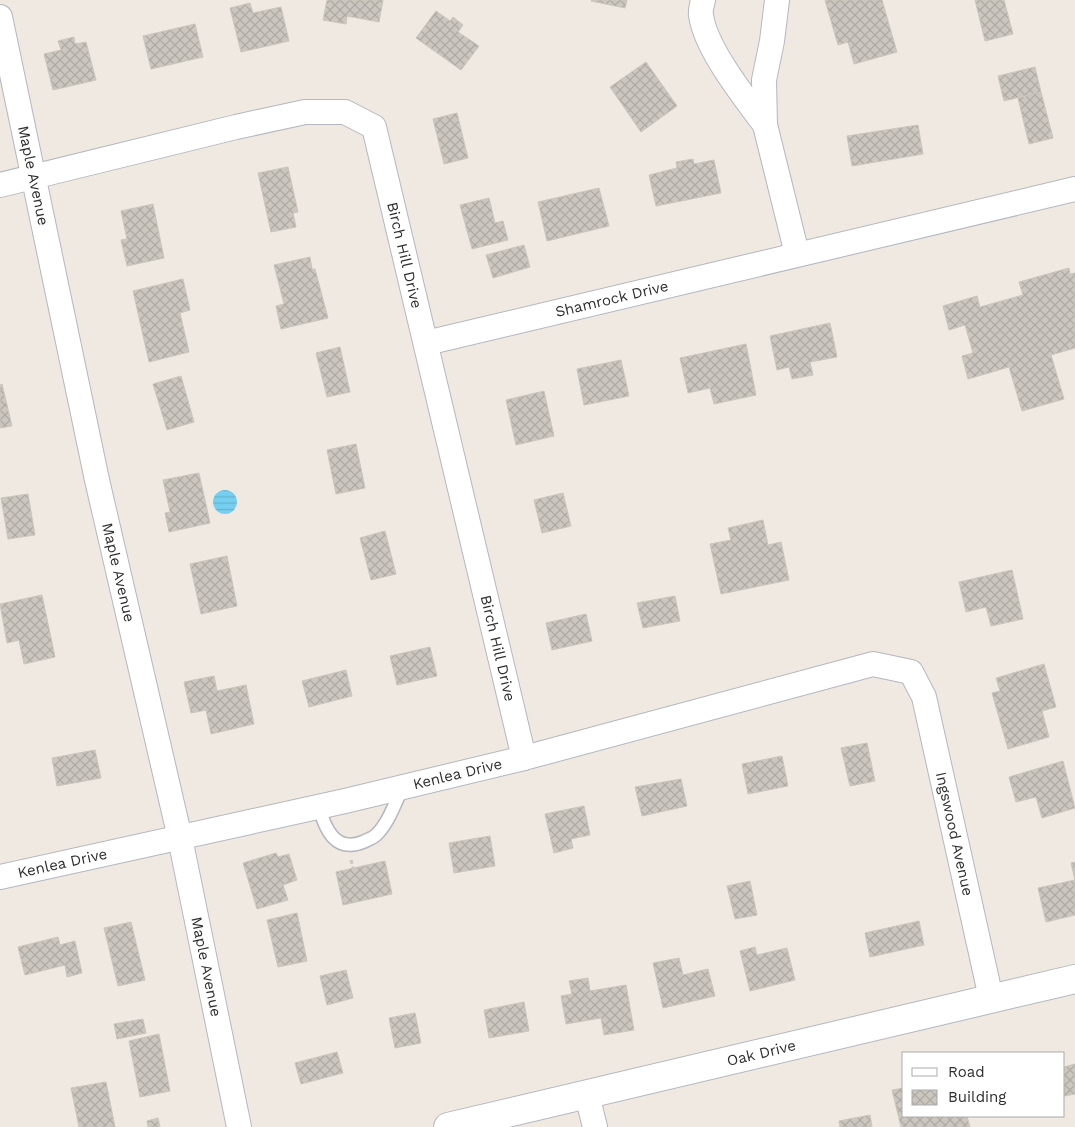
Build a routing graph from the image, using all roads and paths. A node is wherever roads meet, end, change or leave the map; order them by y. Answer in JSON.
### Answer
{"nodes":[{"id":1,"x":703,"y":0,"type":"edge"},
{"id":2,"x":777,"y":0,"type":"edge"},
{"id":3,"x":0,"y":17,"type":"edge"},
{"id":4,"x":765,"y":125,"type":"junction"},
{"id":5,"x":33,"y":178,"type":"junction"},
{"id":6,"x":0,"y":185,"type":"edge"},
{"id":7,"x":1075,"y":189,"type":"edge"},
{"id":8,"x":797,"y":254,"type":"junction"},
{"id":9,"x":426,"y":343,"type":"junction"},
{"id":10,"x":911,"y":672,"type":"joint"},
{"id":11,"x":524,"y":758,"type":"junction"},
{"id":12,"x":402,"y":787,"type":"junction"},
{"id":13,"x":319,"y":807,"type":"junction"},
{"id":14,"x":180,"y":838,"type":"junction"},
{"id":15,"x":0,"y":877,"type":"edge"},
{"id":16,"x":1075,"y":979,"type":"edge"},
{"id":17,"x":991,"y":998,"type":"junction"},
{"id":18,"x":587,"y":1095,"type":"junction"},
{"id":19,"x":239,"y":1127,"type":"edge"},
{"id":20,"x":448,"y":1127,"type":"edge"},
{"id":21,"x":594,"y":1127,"type":"edge"}],
"edges":[{"from":1,"to":4,"type":"street"},
{"from":2,"to":4,"type":"street"},
{"from":3,"to":5,"type":"street","name":"Maple Avenue"},
{"from":4,"to":8,"type":"street"},
{"from":5,"to":6,"type":"street","name":"Birch Hill Drive"},
{"from":5,"to":9,"type":"street","name":"Birch Hill Drive"},
{"from":5,"to":14,"type":"street","name":"Maple Avenue"},
{"from":7,"to":8,"type":"street","name":"Shamrock Drive"},
{"from":8,"to":9,"type":"street","name":"Shamrock Drive"},
{"from":9,"to":11,"type":"street","name":"Birch Hill Drive"},
{"from":10,"to":11,"type":"street","name":"Kenlea Drive"},
{"from":10,"to":17,"type":"street","name":"Ingswood Avenue"},
{"from":11,"to":12,"type":"street","name":"Kenlea Drive"},
{"from":12,"to":13,"type":"street","name":"Kenlea Drive"},
{"from":12,"to":13,"type":"lane"},
{"from":13,"to":14,"type":"street","name":"Kenlea Drive"},
{"from":14,"to":15,"type":"street","name":"Kenlea Drive"},
{"from":14,"to":19,"type":"street","name":"Maple Avenue"},
{"from":16,"to":17,"type":"street","name":"Oak Drive"},
{"from":17,"to":18,"type":"street","name":"Oak Drive"},
{"from":18,"to":20,"type":"street","name":"Oak Drive"},
{"from":18,"to":21,"type":"street"}]}
